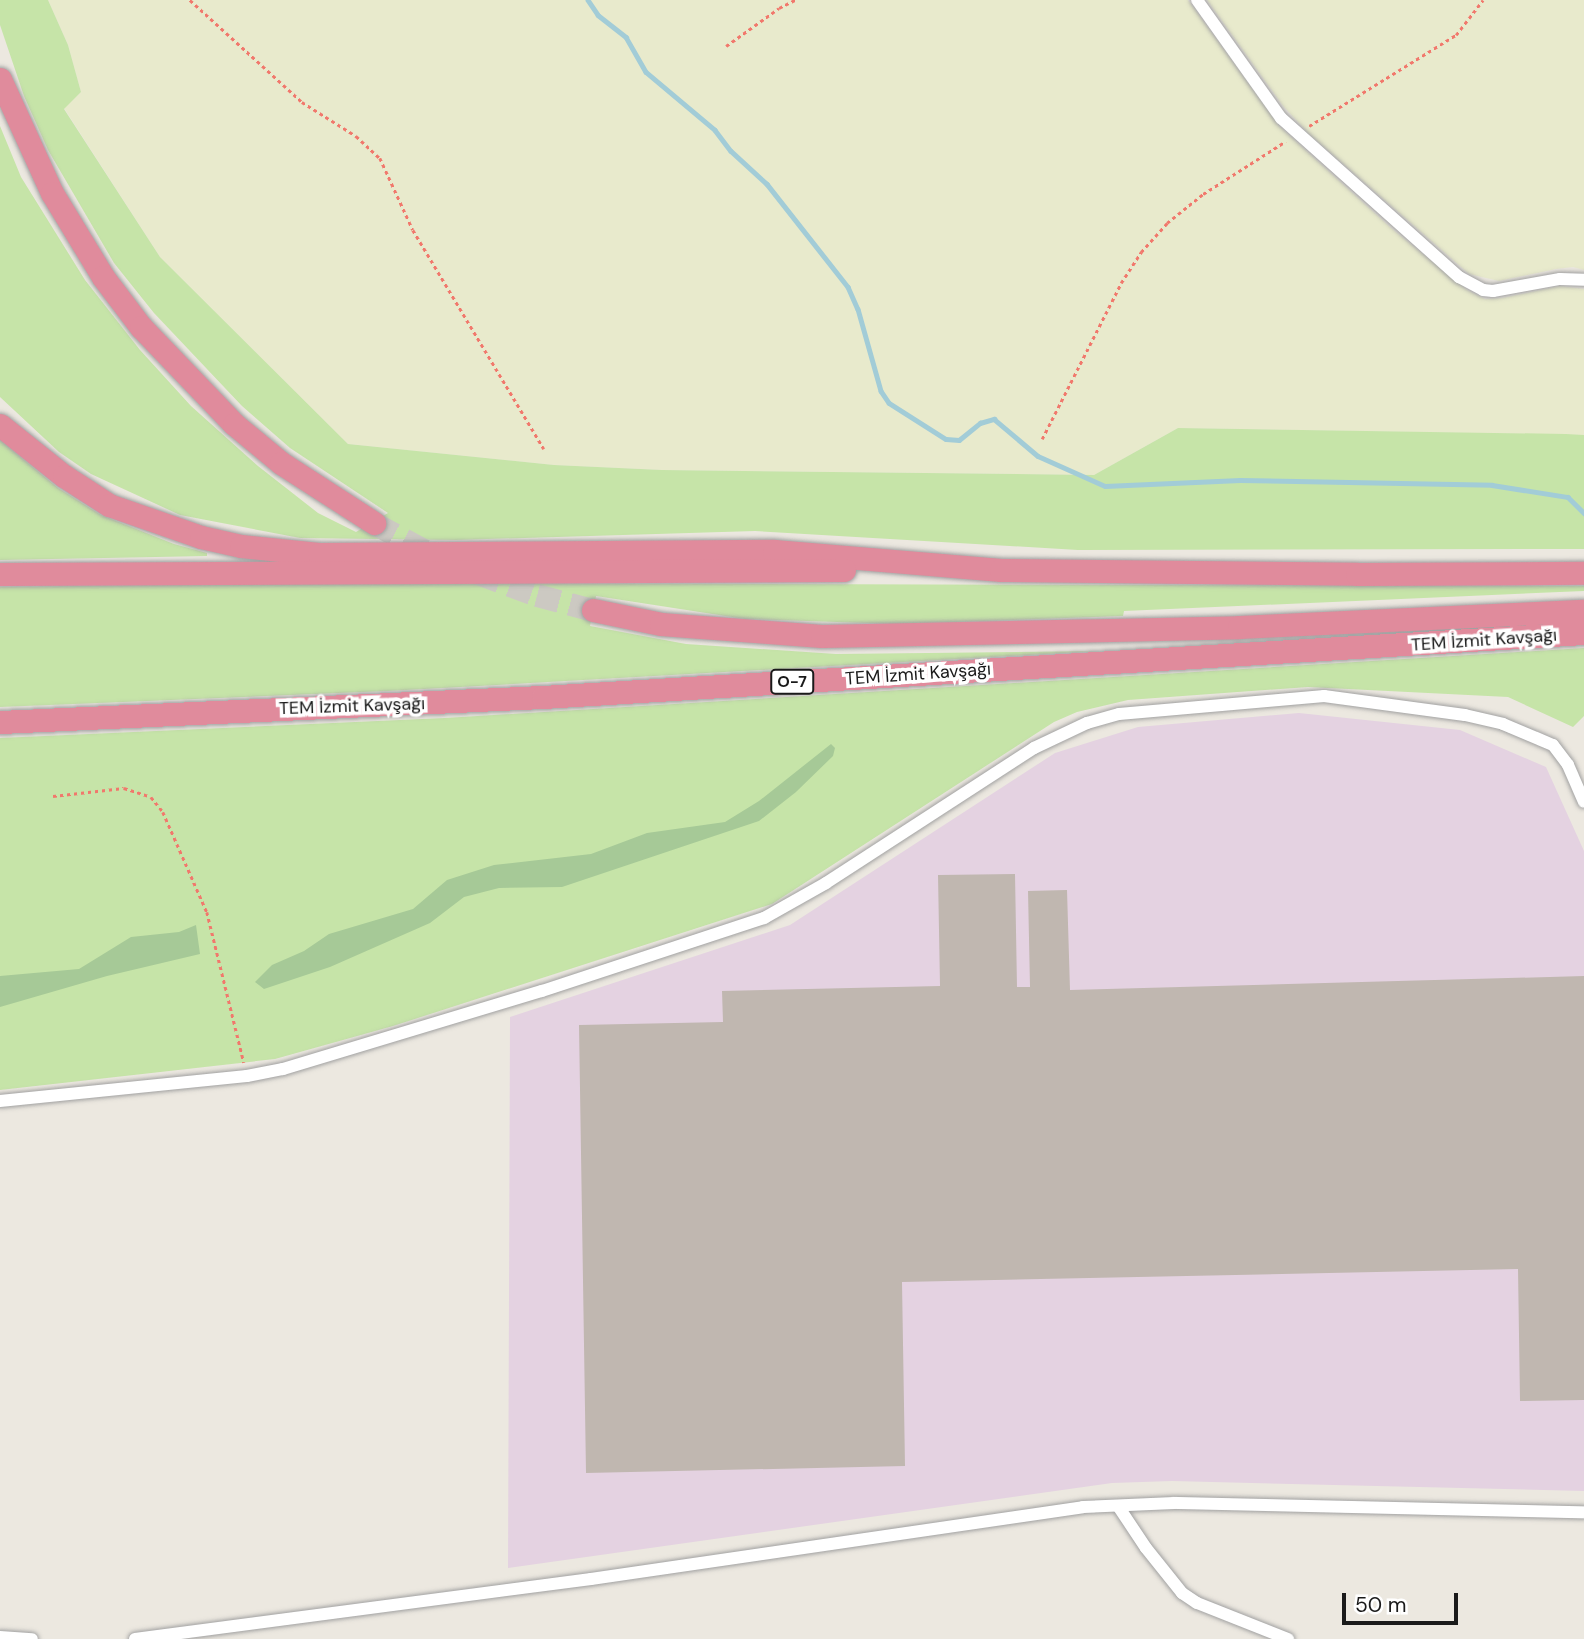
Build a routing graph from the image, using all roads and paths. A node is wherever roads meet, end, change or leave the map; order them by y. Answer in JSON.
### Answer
{"nodes":[{"id":1,"x":190,"y":0,"type":"edge"},
{"id":2,"x":795,"y":0,"type":"edge"},
{"id":3,"x":1197,"y":0,"type":"edge"},
{"id":4,"x":1483,"y":0,"type":"edge"},
{"id":5,"x":726,"y":46,"type":"dead end"},
{"id":6,"x":0,"y":79,"type":"edge"},
{"id":7,"x":1298,"y":133,"type":"junction"},
{"id":8,"x":1584,"y":280,"type":"edge"},
{"id":9,"x":0,"y":425,"type":"edge"},
{"id":10,"x":1042,"y":439,"type":"dead end"},
{"id":11,"x":544,"y":449,"type":"dead end"},
{"id":12,"x":374,"y":523,"type":"tunnel mouth"},
{"id":13,"x":1001,"y":570,"type":"junction"},
{"id":14,"x":1584,"y":573,"type":"edge"},
{"id":15,"x":0,"y":574,"type":"edge"},
{"id":16,"x":593,"y":610,"type":"tunnel mouth"},
{"id":17,"x":1584,"y":611,"type":"edge"},
{"id":18,"x":1584,"y":633,"type":"edge"},
{"id":19,"x":0,"y":722,"type":"edge"},
{"id":20,"x":53,"y":796,"type":"dead end"},
{"id":21,"x":1584,"y":802,"type":"edge"},
{"id":22,"x":247,"y":1076,"type":"junction"},
{"id":23,"x":0,"y":1101,"type":"edge"},
{"id":24,"x":1118,"y":1506,"type":"junction"},
{"id":25,"x":1584,"y":1512,"type":"edge"},
{"id":26,"x":0,"y":1637,"type":"edge"},
{"id":27,"x":32,"y":1639,"type":"edge"},
{"id":28,"x":135,"y":1639,"type":"edge"},
{"id":29,"x":1288,"y":1639,"type":"edge"}],
"edges":[{"from":1,"to":11,"type":"path"},
{"from":2,"to":5,"type":"path"},
{"from":3,"to":7,"type":"street"},
{"from":4,"to":7,"type":"path"},
{"from":6,"to":12,"type":"highway"},
{"from":7,"to":8,"type":"street"},
{"from":7,"to":10,"type":"path"},
{"from":9,"to":13,"type":"highway"},
{"from":13,"to":14,"type":"highway"},
{"from":13,"to":15,"type":"highway"},
{"from":16,"to":17,"type":"highway"},
{"from":18,"to":19,"type":"highway","name":"TEM İzmit Kavşağı","number":"O-7"},
{"from":20,"to":22,"type":"path"},
{"from":21,"to":22,"type":"street"},
{"from":22,"to":23,"type":"street"},
{"from":24,"to":25,"type":"street"},
{"from":24,"to":28,"type":"street"},
{"from":24,"to":29,"type":"street"},
{"from":26,"to":27,"type":"street"}]}
